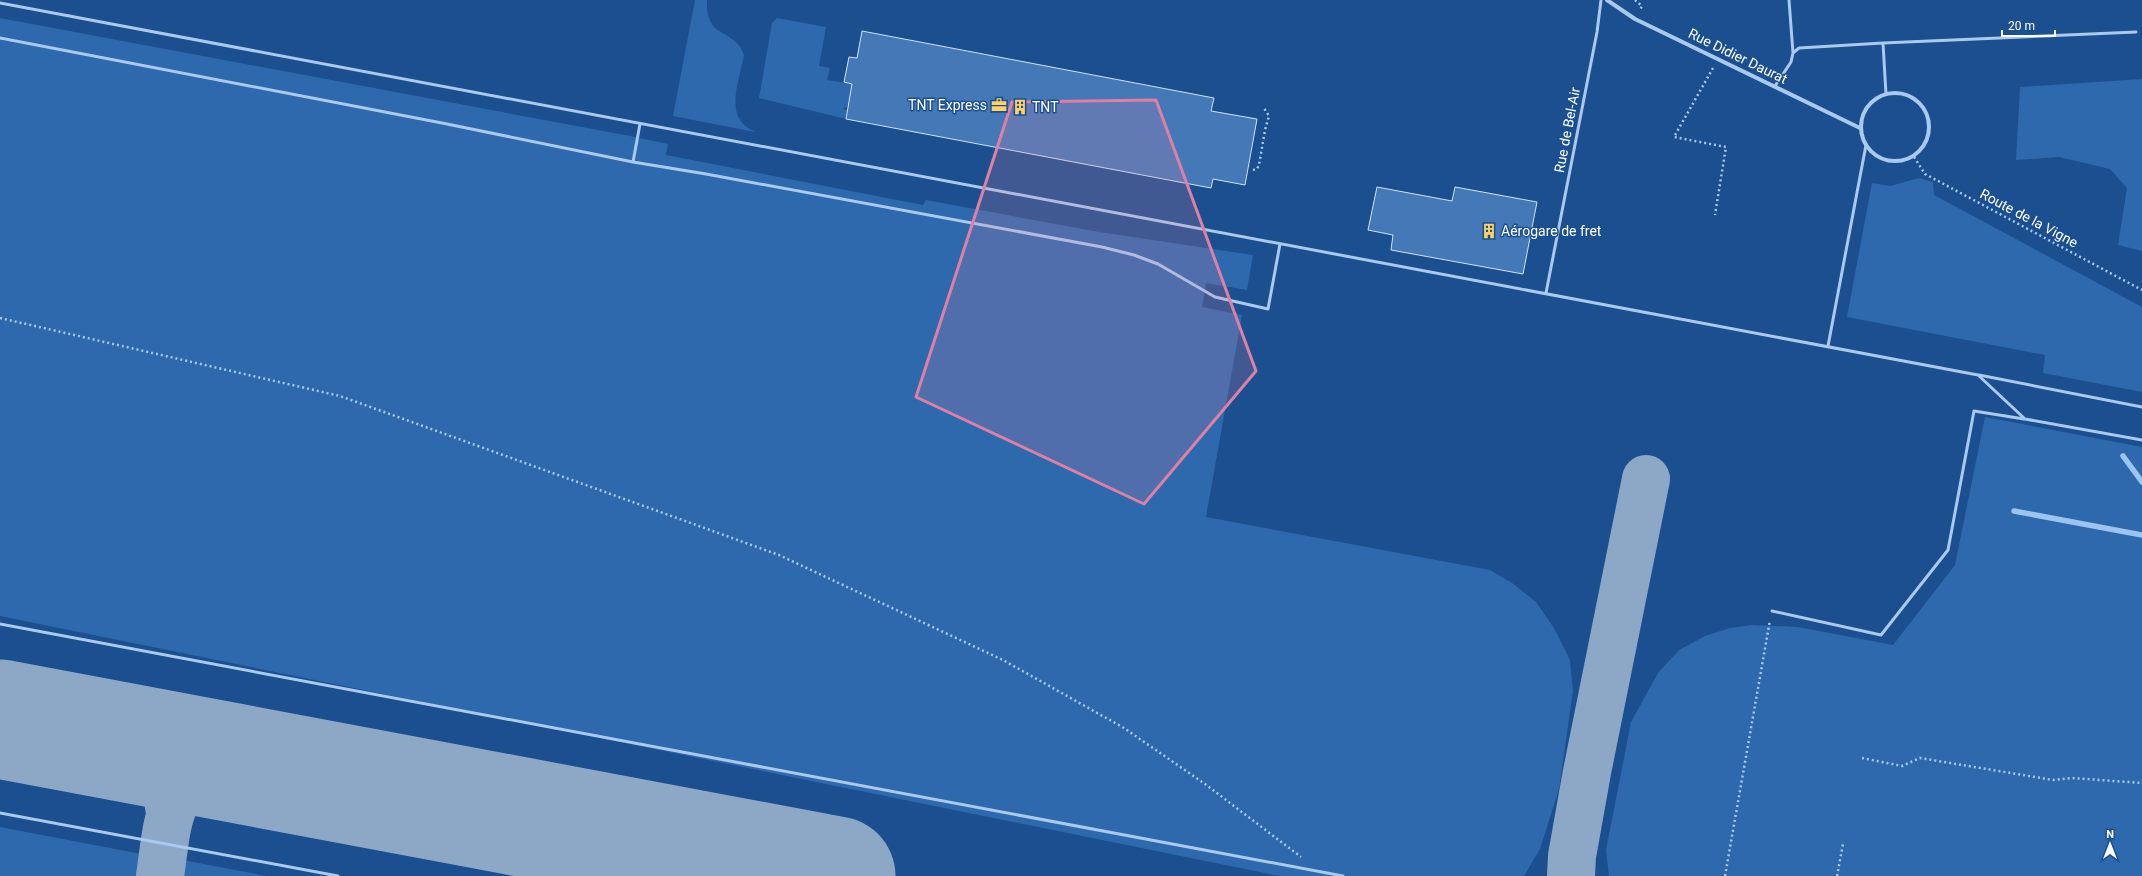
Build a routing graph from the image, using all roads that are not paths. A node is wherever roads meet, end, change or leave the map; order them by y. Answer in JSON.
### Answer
{"nodes":[{"id":1,"x":1601,"y":0,"type":"edge"},
{"id":2,"x":1607,"y":0,"type":"edge"},
{"id":3,"x":1789,"y":0,"type":"edge"},
{"id":4,"x":0,"y":3,"type":"edge"},
{"id":5,"x":2136,"y":32,"type":"dead end"},
{"id":6,"x":0,"y":38,"type":"edge"},
{"id":7,"x":1883,"y":43,"type":"junction"},
{"id":8,"x":1793,"y":53,"type":"junction"},
{"id":9,"x":1775,"y":86,"type":"junction"},
{"id":10,"x":1886,"y":94,"type":"junction"},
{"id":11,"x":640,"y":124,"type":"junction"},
{"id":12,"x":1860,"y":128,"type":"junction"},
{"id":13,"x":1866,"y":145,"type":"junction"},
{"id":14,"x":633,"y":162,"type":"junction"},
{"id":15,"x":1280,"y":244,"type":"junction"},
{"id":16,"x":1546,"y":293,"type":"junction"},
{"id":17,"x":1828,"y":346,"type":"junction"},
{"id":18,"x":1978,"y":375,"type":"junction"},
{"id":19,"x":2142,"y":407,"type":"edge"},
{"id":20,"x":2024,"y":419,"type":"junction"},
{"id":21,"x":2142,"y":440,"type":"edge"},
{"id":22,"x":1772,"y":612,"type":"road end"},
{"id":23,"x":0,"y":624,"type":"edge"},
{"id":24,"x":0,"y":813,"type":"edge"},
{"id":25,"x":338,"y":876,"type":"edge"},
{"id":26,"x":1343,"y":876,"type":"edge"}],
"edges":[{"from":1,"to":16,"type":"lane","name":"Rue de Bel-Air"},
{"from":2,"to":9,"type":"street","name":"Rue Didier Daurat"},
{"from":3,"to":8,"type":"lane"},
{"from":4,"to":11,"type":"lane"},
{"from":5,"to":7,"type":"lane"},
{"from":6,"to":14,"type":"lane"},
{"from":7,"to":8,"type":"lane"},
{"from":7,"to":10,"type":"lane"},
{"from":8,"to":9,"type":"lane"},
{"from":9,"to":12,"type":"street","name":"Rue Didier Daurat"},
{"from":10,"to":12,"type":"street"},
{"from":10,"to":13,"type":"street"},
{"from":11,"to":14,"type":"lane"},
{"from":11,"to":15,"type":"lane"},
{"from":12,"to":13,"type":"street"},
{"from":13,"to":17,"type":"lane"},
{"from":14,"to":15,"type":"lane"},
{"from":15,"to":16,"type":"lane"},
{"from":16,"to":17,"type":"lane"},
{"from":17,"to":18,"type":"lane"},
{"from":18,"to":19,"type":"lane"},
{"from":18,"to":20,"type":"lane"},
{"from":20,"to":21,"type":"lane"},
{"from":20,"to":22,"type":"lane"},
{"from":23,"to":26,"type":"lane"},
{"from":24,"to":25,"type":"lane"}]}
